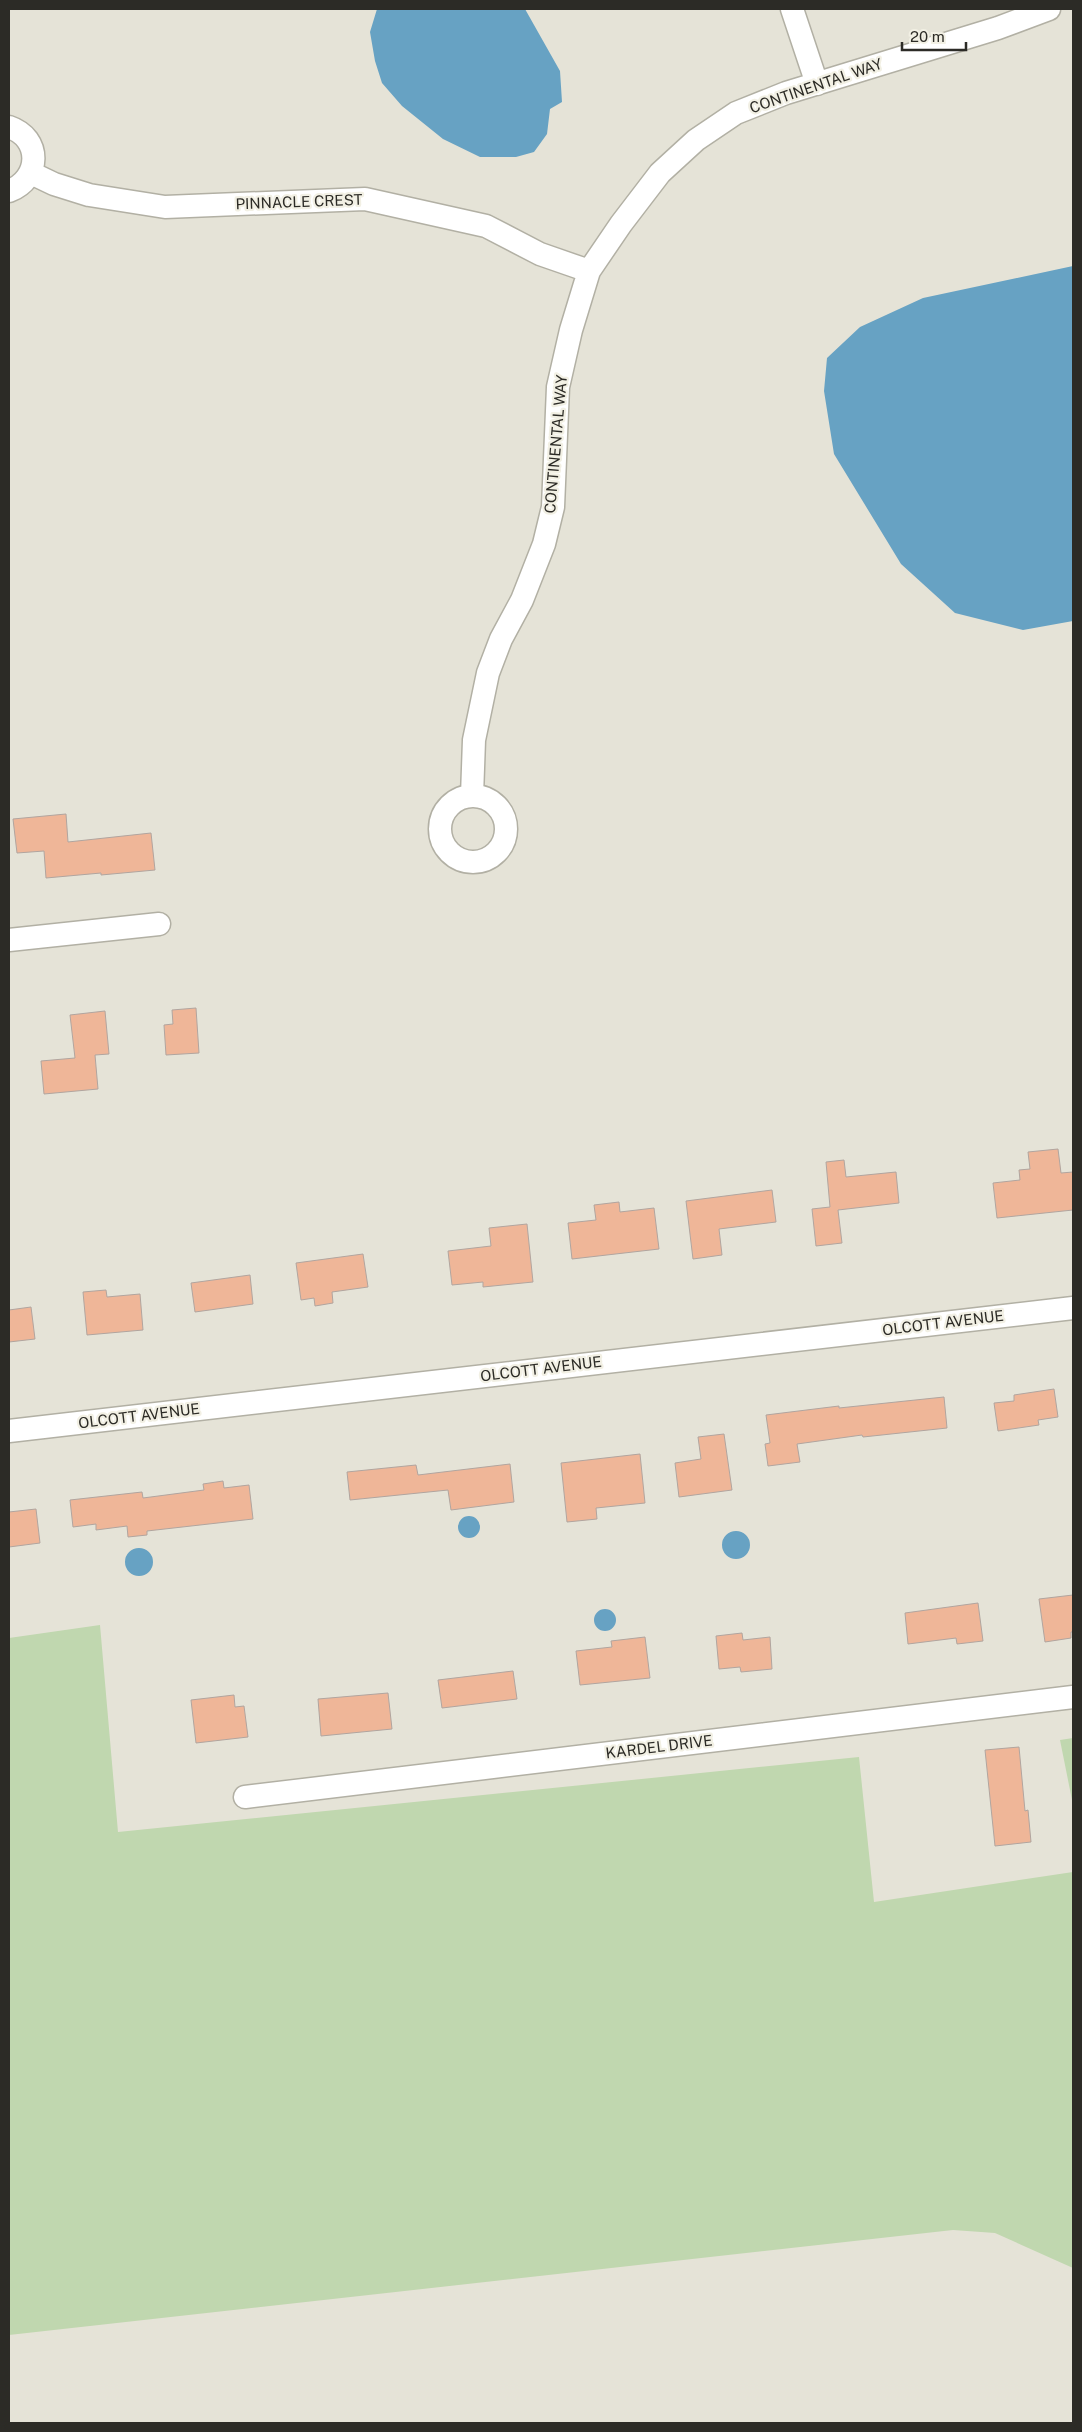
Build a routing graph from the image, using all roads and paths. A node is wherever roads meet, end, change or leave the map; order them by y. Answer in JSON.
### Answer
{"nodes":[{"id":1,"x":792,"y":9,"type":"edge"},
{"id":2,"x":1049,"y":9,"type":"edge"},
{"id":3,"x":817,"y":84,"type":"junction"},
{"id":4,"x":9,"y":127,"type":"edge"},
{"id":5,"x":31,"y":173,"type":"junction"},
{"id":6,"x":9,"y":191,"type":"edge"},
{"id":7,"x":589,"y":271,"type":"junction"},
{"id":8,"x":472,"y":796,"type":"dead end"},
{"id":9,"x":159,"y":924,"type":"dead end"},
{"id":10,"x":9,"y":940,"type":"edge"},
{"id":11,"x":1073,"y":1308,"type":"edge"},
{"id":12,"x":9,"y":1431,"type":"edge"},
{"id":13,"x":1073,"y":1697,"type":"edge"},
{"id":14,"x":245,"y":1797,"type":"dead end"}],
"edges":[{"from":1,"to":3,"type":"street"},
{"from":2,"to":3,"type":"street","name":"CONTINENTAL WAY"},
{"from":3,"to":7,"type":"street","name":"CONTINENTAL WAY"},
{"from":4,"to":5,"type":"street"},
{"from":5,"to":6,"type":"street"},
{"from":5,"to":7,"type":"street","name":"PINNACLE CREST"},
{"from":7,"to":8,"type":"street","name":"CONTINENTAL WAY"},
{"from":9,"to":10,"type":"street"},
{"from":11,"to":12,"type":"street","name":"OLCOTT AVENUE"},
{"from":13,"to":14,"type":"street","name":"KARDEL DRIVE"}]}
